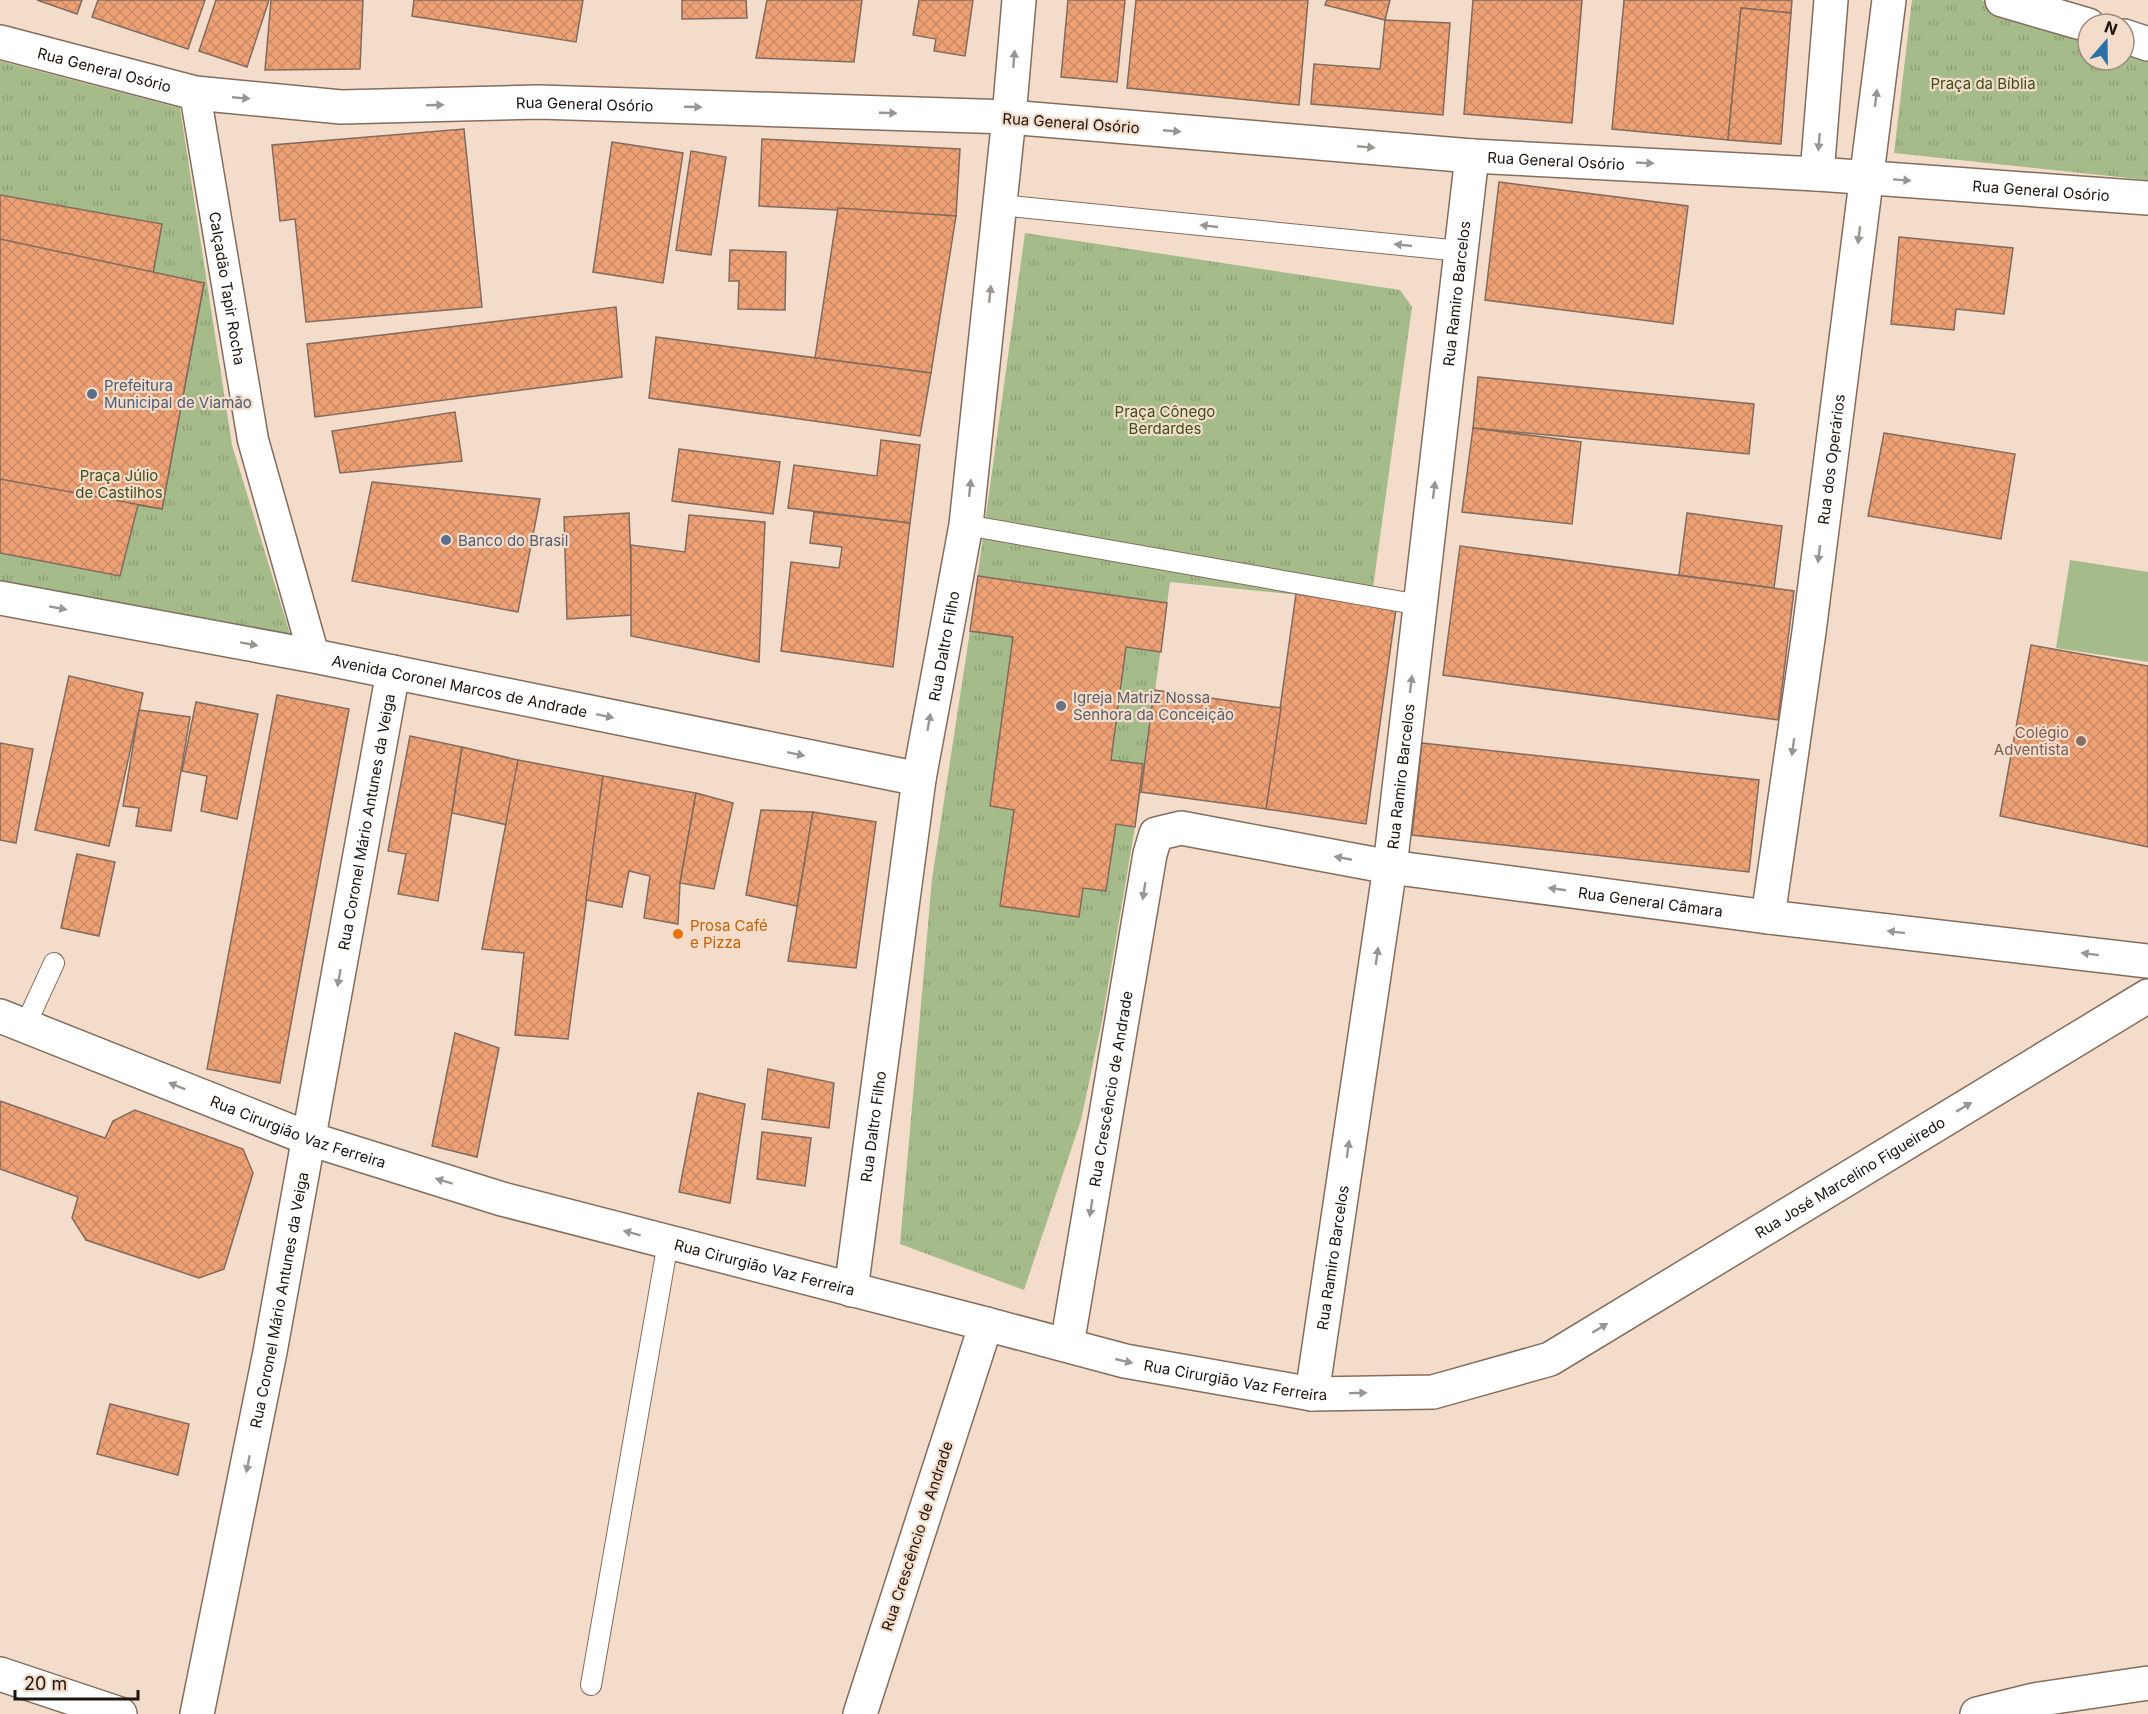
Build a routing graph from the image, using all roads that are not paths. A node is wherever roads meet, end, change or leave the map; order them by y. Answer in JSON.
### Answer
{"nodes":[{"id":1,"x":1019,"y":0,"type":"edge"},
{"id":2,"x":1831,"y":0,"type":"edge"},
{"id":3,"x":1889,"y":0,"type":"edge"},
{"id":4,"x":2002,"y":0,"type":"edge"},
{"id":5,"x":2076,"y":22,"type":"edge"},
{"id":6,"x":0,"y":42,"type":"edge"},
{"id":7,"x":195,"y":93,"type":"junction"},
{"id":8,"x":1009,"y":117,"type":"junction"},
{"id":9,"x":1472,"y":156,"type":"junction"},
{"id":10,"x":1817,"y":174,"type":"junction"},
{"id":11,"x":1866,"y":177,"type":"junction"},
{"id":12,"x":2148,"y":198,"type":"edge"},
{"id":13,"x":1000,"y":205,"type":"junction"},
{"id":14,"x":1461,"y":251,"type":"junction"},
{"id":15,"x":966,"y":525,"type":"junction"},
{"id":16,"x":0,"y":598,"type":"edge"},
{"id":17,"x":1420,"y":605,"type":"junction"},
{"id":18,"x":314,"y":656,"type":"junction"},
{"id":19,"x":393,"y":672,"type":"junction"},
{"id":20,"x":919,"y":779,"type":"junction"},
{"id":21,"x":1156,"y":834,"type":"joint"},
{"id":22,"x":1390,"y":867,"type":"junction"},
{"id":23,"x":1768,"y":917,"type":"junction"},
{"id":24,"x":2148,"y":961,"type":"edge"},
{"id":25,"x":54,"y":963,"type":"dead end"},
{"id":26,"x":2148,"y":996,"type":"edge"},
{"id":27,"x":12,"y":1021,"type":"edge"},
{"id":28,"x":310,"y":1139,"type":"junction"},
{"id":29,"x":668,"y":1242,"type":"junction"},
{"id":30,"x":851,"y":1290,"type":"junction"},
{"id":31,"x":986,"y":1324,"type":"junction"},
{"id":32,"x":1067,"y":1346,"type":"junction"},
{"id":33,"x":1550,"y":1359,"type":"joint"},
{"id":34,"x":1312,"y":1394,"type":"junction"},
{"id":35,"x":0,"y":1674,"type":"edge"},
{"id":36,"x":2148,"y":1683,"type":"edge"},
{"id":37,"x":591,"y":1685,"type":"dead end"},
{"id":38,"x":120,"y":1714,"type":"edge"},
{"id":39,"x":197,"y":1714,"type":"edge"},
{"id":40,"x":860,"y":1714,"type":"edge"},
{"id":41,"x":1977,"y":1714,"type":"edge"}],
"edges":[{"from":8,"to":1,"type":"street","name":"Rua Daltro Filho","one_way":true},
{"from":2,"to":10,"type":"street","one_way":true},
{"from":11,"to":3,"type":"street","name":"Rua dos Operários","one_way":true},
{"from":4,"to":5,"type":"street"},
{"from":6,"to":7,"type":"street","name":"Rua General Osório"},
{"from":7,"to":8,"type":"street","name":"Rua General Osório","one_way":true},
{"from":7,"to":18,"type":"street","name":"Calçadão Tapir Rocha"},
{"from":8,"to":9,"type":"street","name":"Rua General Osório","one_way":true},
{"from":8,"to":13,"type":"street","name":"Rua Daltro Filho"},
{"from":9,"to":10,"type":"street","name":"Rua General Osório","one_way":true},
{"from":9,"to":14,"type":"street","name":"Rua Ramiro Barcelos"},
{"from":10,"to":11,"type":"street","name":"Rua General Osório"},
{"from":11,"to":12,"type":"street","name":"Rua General Osório","one_way":true},
{"from":11,"to":23,"type":"street","name":"Rua dos Operários","one_way":true},
{"from":14,"to":13,"type":"lane","one_way":true},
{"from":15,"to":13,"type":"street","name":"Rua Daltro Filho","one_way":true},
{"from":17,"to":14,"type":"street","name":"Rua Ramiro Barcelos","one_way":true},
{"from":15,"to":17,"type":"lane"},
{"from":20,"to":15,"type":"street","name":"Rua Daltro Filho","one_way":true},
{"from":16,"to":18,"type":"street","name":"Avenida Coronel Marcos de Andrade","one_way":true},
{"from":22,"to":17,"type":"street","name":"Rua Ramiro Barcelos","one_way":true},
{"from":18,"to":19,"type":"street","name":"Avenida Coronel Marcos de Andrade"},
{"from":19,"to":20,"type":"street","name":"Avenida Coronel Marcos de Andrade","one_way":true},
{"from":19,"to":28,"type":"street","name":"Rua Coronel Mário Antunes da Veiga","one_way":true},
{"from":20,"to":30,"type":"street","name":"Rua Daltro Filho"},
{"from":22,"to":21,"type":"street","name":"Rua General Câmara","one_way":true},
{"from":21,"to":32,"type":"street","name":"Rua Crescêncio de Andrade","one_way":true},
{"from":23,"to":22,"type":"street","name":"Rua General Câmara","one_way":true},
{"from":34,"to":22,"type":"street","name":"Rua Ramiro Barcelos","one_way":true},
{"from":24,"to":23,"type":"street","name":"Rua General Câmara","one_way":true},
{"from":25,"to":27,"type":"lane"},
{"from":33,"to":26,"type":"street","name":"Rua José Marcelino Figueiredo","one_way":true},
{"from":28,"to":27,"type":"street","name":"Rua Cirurgião Vaz Ferreira","one_way":true},
{"from":29,"to":28,"type":"street","name":"Rua Cirurgião Vaz Ferreira","one_way":true},
{"from":28,"to":39,"type":"street","name":"Rua Coronel Mário Antunes da Veiga","one_way":true},
{"from":29,"to":30,"type":"street","name":"Rua Cirurgião Vaz Ferreira"},
{"from":29,"to":37,"type":"lane"},
{"from":30,"to":31,"type":"street","name":"Rua Cirurgião Vaz Ferreira"},
{"from":31,"to":32,"type":"street","name":"Rua Cirurgião Vaz Ferreira"},
{"from":31,"to":40,"type":"street","name":"Rua Crescêncio de Andrade"},
{"from":32,"to":34,"type":"street","name":"Rua Cirurgião Vaz Ferreira","one_way":true},
{"from":34,"to":33,"type":"street","name":"Rua Cirurgião Vaz Ferreira","one_way":true},
{"from":35,"to":38,"type":"street"},
{"from":36,"to":41,"type":"street"}]}
